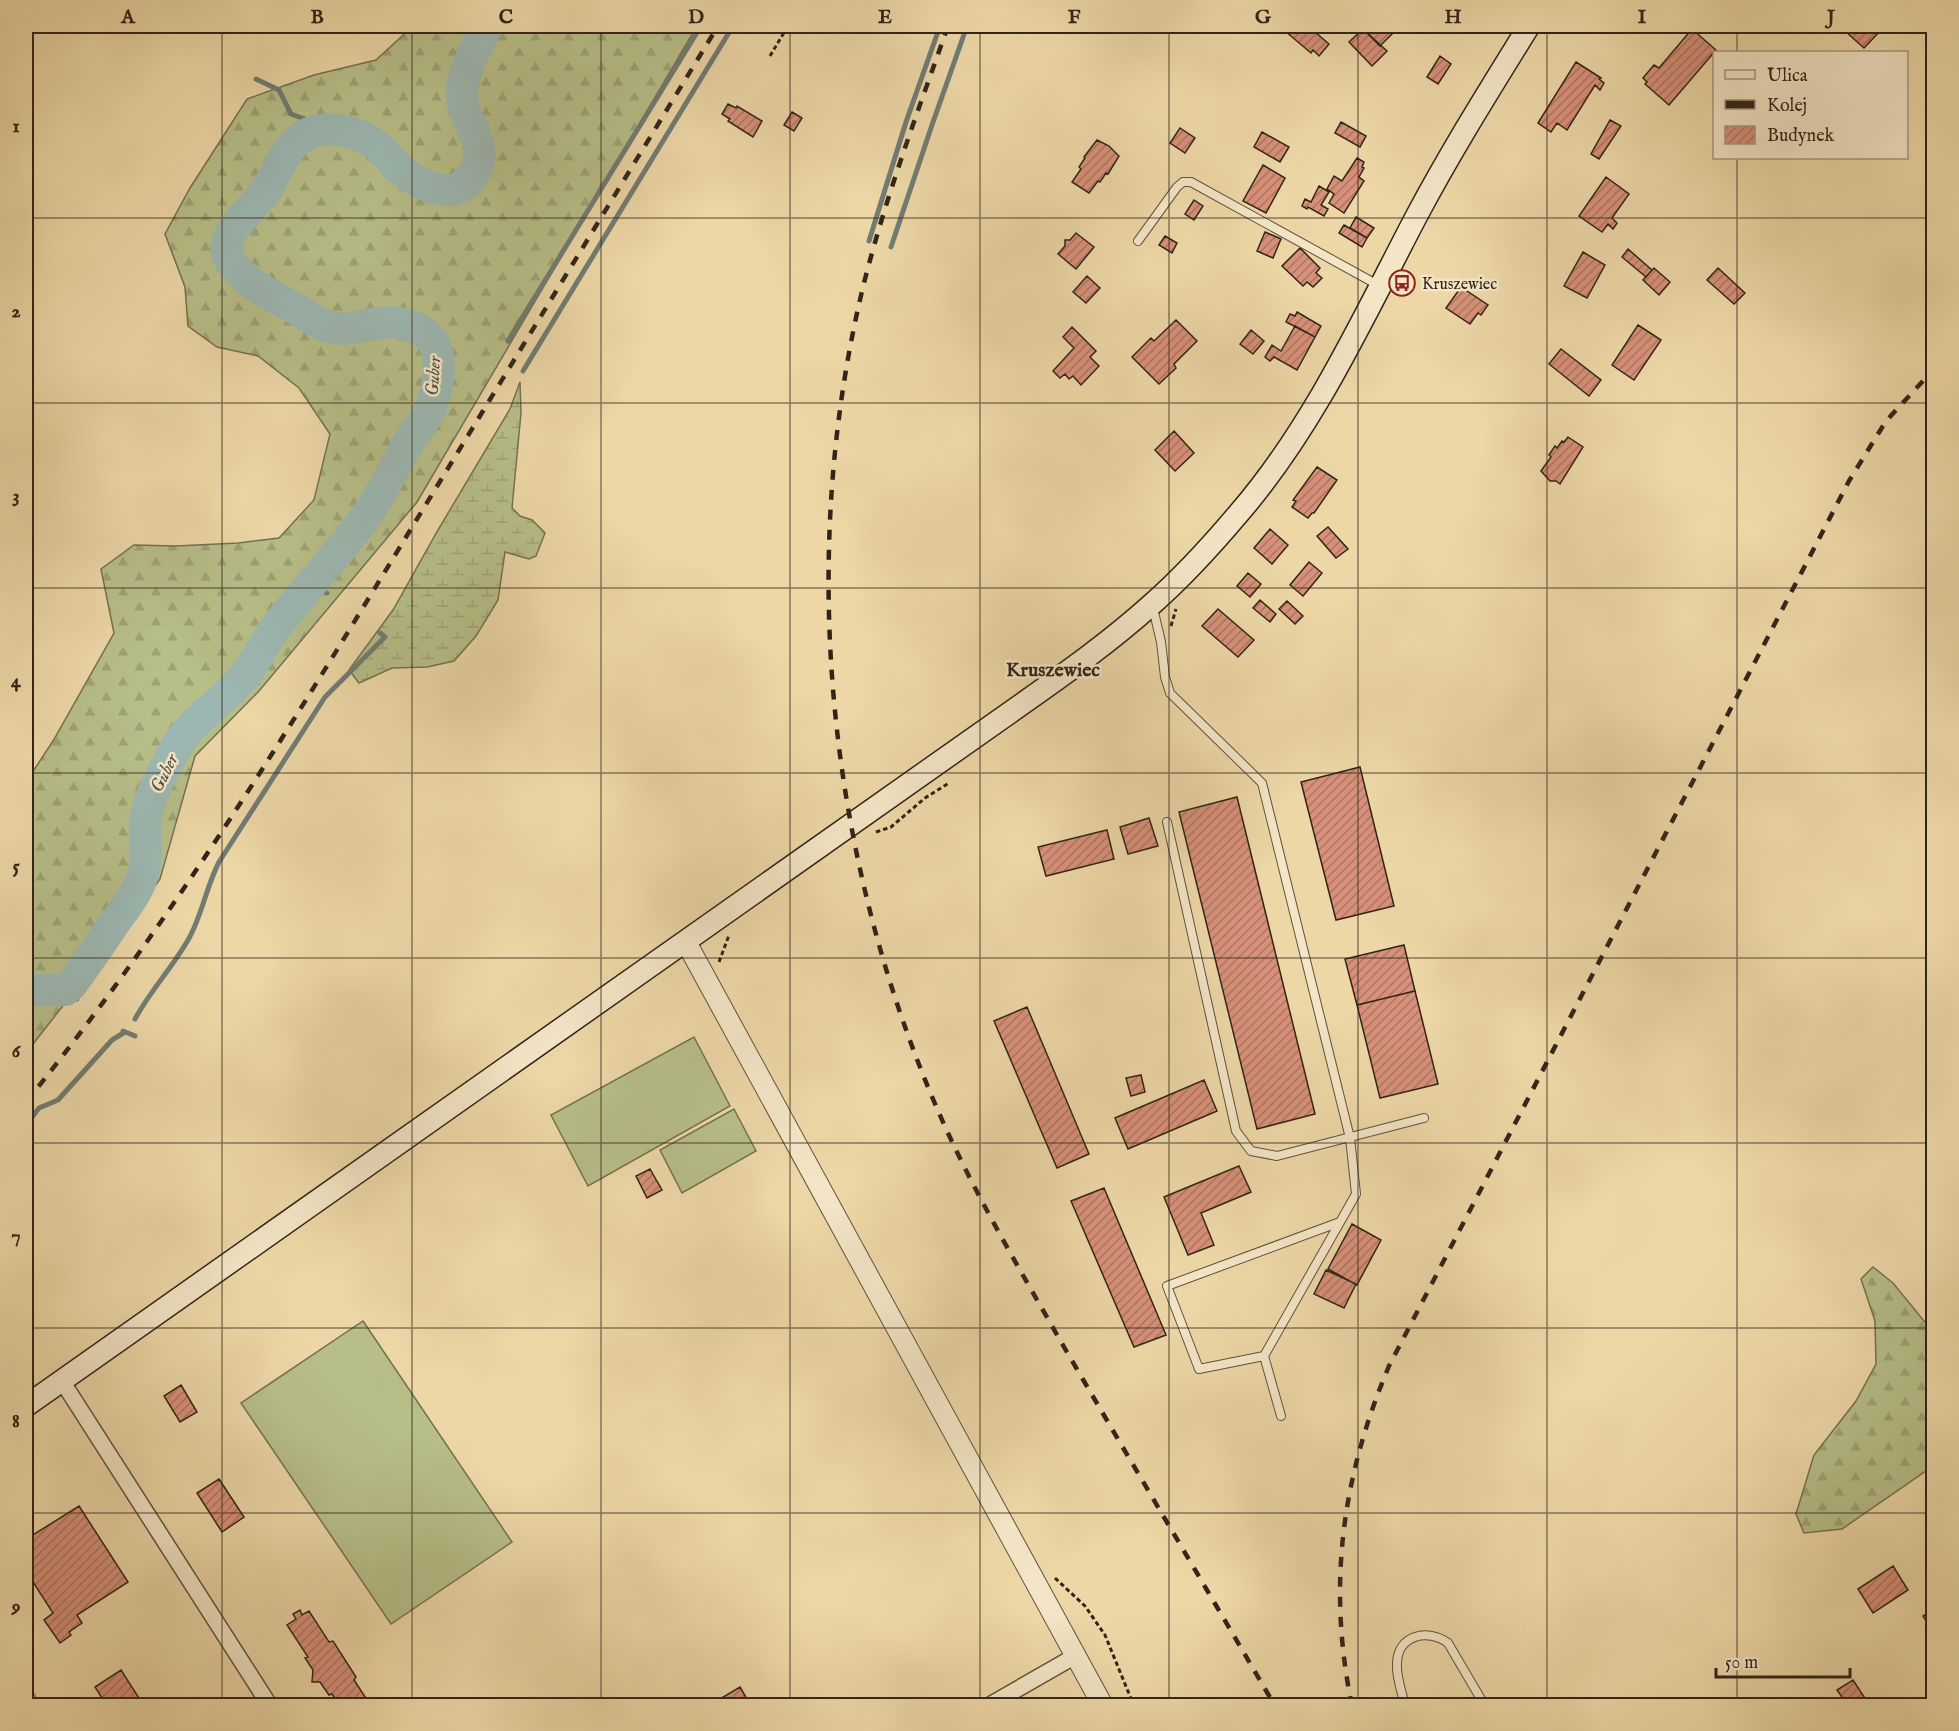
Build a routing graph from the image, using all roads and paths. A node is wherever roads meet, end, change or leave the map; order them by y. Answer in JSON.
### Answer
{"nodes":[{"id":1,"x":788,"y":26,"type":"edge"},
{"id":2,"x":1529,"y":26,"type":"edge"},
{"id":3,"x":770,"y":56,"type":"dead end"},
{"id":4,"x":1138,"y":241,"type":"dead end"},
{"id":5,"x":1379,"y":286,"type":"junction"},
{"id":6,"x":1152,"y":604,"type":"junction"},
{"id":7,"x":949,"y":783,"type":"dead end"},
{"id":8,"x":1167,"y":822,"type":"dead end"},
{"id":9,"x":874,"y":832,"type":"dead end"},
{"id":10,"x":736,"y":929,"type":"dead end"},
{"id":11,"x":686,"y":942,"type":"junction"},
{"id":12,"x":721,"y":970,"type":"dead end"},
{"id":13,"x":1424,"y":1118,"type":"dead end"},
{"id":14,"x":1350,"y":1138,"type":"junction"},
{"id":15,"x":1340,"y":1222,"type":"junction"},
{"id":16,"x":1264,"y":1356,"type":"junction"},
{"id":17,"x":62,"y":1381,"type":"junction"},
{"id":18,"x":26,"y":1406,"type":"edge"},
{"id":19,"x":1281,"y":1416,"type":"dead end"},
{"id":20,"x":1052,"y":1574,"type":"dead end"},
{"id":21,"x":1077,"y":1655,"type":"junction"},
{"id":22,"x":26,"y":1689,"type":"edge"},
{"id":23,"x":36,"y":1706,"type":"edge"},
{"id":24,"x":270,"y":1706,"type":"edge"},
{"id":25,"x":988,"y":1706,"type":"edge"},
{"id":26,"x":1103,"y":1706,"type":"edge"},
{"id":27,"x":1134,"y":1706,"type":"edge"},
{"id":28,"x":1405,"y":1706,"type":"edge"},
{"id":29,"x":1485,"y":1706,"type":"edge"}],
"edges":[{"from":1,"to":3,"type":"path"},
{"from":2,"to":5,"type":"main road"},
{"from":4,"to":5,"type":"lane"},
{"from":5,"to":6,"type":"main road"},
{"from":6,"to":11,"type":"main road"},
{"from":6,"to":14,"type":"lane"},
{"from":7,"to":9,"type":"path"},
{"from":8,"to":14,"type":"lane"},
{"from":10,"to":12,"type":"path"},
{"from":11,"to":17,"type":"main road"},
{"from":11,"to":21,"type":"street"},
{"from":13,"to":14,"type":"lane"},
{"from":14,"to":15,"type":"lane"},
{"from":15,"to":16,"type":"lane"},
{"from":15,"to":16,"type":"lane"},
{"from":16,"to":19,"type":"lane"},
{"from":17,"to":18,"type":"main road"},
{"from":17,"to":24,"type":"street"},
{"from":20,"to":27,"type":"path"},
{"from":21,"to":25,"type":"street"},
{"from":21,"to":26,"type":"street"},
{"from":22,"to":23,"type":"lane"},
{"from":28,"to":29,"type":"lane"}]}
